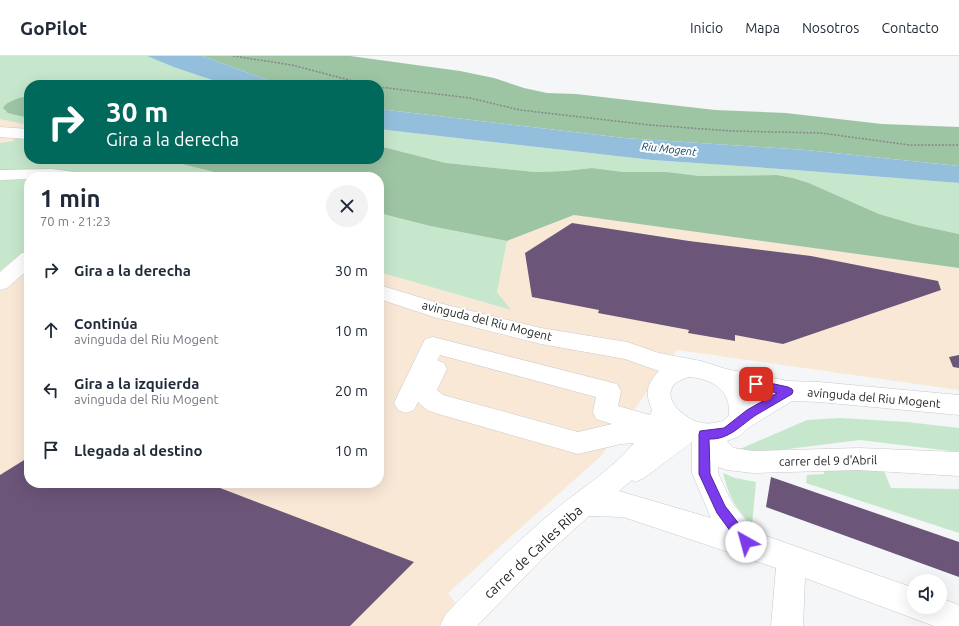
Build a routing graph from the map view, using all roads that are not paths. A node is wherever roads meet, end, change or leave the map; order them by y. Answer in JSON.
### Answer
{"nodes":[{"id":1,"x":0,"y":132,"type":"edge"},
{"id":2,"x":24,"y":134,"type":"edge"},
{"id":3,"x":69,"y":164,"type":"edge"},
{"id":4,"x":77,"y":172,"type":"edge"},
{"id":5,"x":24,"y":175,"type":"edge"},
{"id":6,"x":0,"y":176,"type":"edge"},
{"id":7,"x":24,"y":262,"type":"edge"},
{"id":8,"x":0,"y":283,"type":"edge"},
{"id":9,"x":384,"y":294,"type":"edge"},
{"id":10,"x":596,"y":346,"type":"junction"},
{"id":11,"x":446,"y":348,"type":"junction"},
{"id":12,"x":689,"y":368,"type":"junction"},
{"id":13,"x":721,"y":377,"type":"junction"},
{"id":14,"x":788,"y":391,"type":"junction"},
{"id":15,"x":406,"y":403,"type":"dead end"},
{"id":16,"x":959,"y":405,"type":"edge"},
{"id":17,"x":658,"y":416,"type":"junction"},
{"id":18,"x":739,"y":421,"type":"junction"},
{"id":19,"x":702,"y":433,"type":"junction"},
{"id":20,"x":959,"y":464,"type":"edge"},
{"id":21,"x":612,"y":481,"type":"junction"},
{"id":22,"x":585,"y":503,"type":"junction"},
{"id":23,"x":746,"y":542,"type":"junction"},
{"id":24,"x":791,"y":559,"type":"junction"},
{"id":25,"x":907,"y":600,"type":"edge"},
{"id":26,"x":943,"y":614,"type":"edge"},
{"id":27,"x":959,"y":620,"type":"edge"},
{"id":28,"x":456,"y":626,"type":"edge"},
{"id":29,"x":787,"y":626,"type":"edge"}],
"edges":[{"from":1,"to":2,"type":"street"},
{"from":3,"to":4,"type":"street"},
{"from":5,"to":6,"type":"street"},
{"from":7,"to":8,"type":"street"},
{"from":9,"to":10,"type":"street","name":"avinguda del Riu Mogent"},
{"from":10,"to":12,"type":"street","name":"avinguda del Riu Mogent"},
{"from":10,"to":17,"type":"street","name":"avinguda del Riu Mogent"},
{"from":11,"to":15,"type":"street"},
{"from":11,"to":17,"type":"street"},
{"from":11,"to":17,"type":"street"},
{"from":12,"to":13,"type":"street"},
{"from":12,"to":17,"type":"street"},
{"from":13,"to":14,"type":"street","name":"avinguda del Riu Mogent"},
{"from":13,"to":18,"type":"street"},
{"from":14,"to":16,"type":"street","name":"avinguda del Riu Mogent"},
{"from":14,"to":18,"type":"street"},
{"from":17,"to":19,"type":"street"},
{"from":17,"to":21,"type":"street","name":"carrer de Carles Riba"},
{"from":18,"to":19,"type":"street"},
{"from":19,"to":20,"type":"street","name":"carrer del 9 d'Abril"},
{"from":19,"to":21,"type":"street","name":"carrer de Carles Riba"},
{"from":19,"to":23,"type":"street"},
{"from":21,"to":22,"type":"street","name":"carrer de Carles Riba"},
{"from":22,"to":23,"type":"street"},
{"from":22,"to":28,"type":"street","name":"carrer de Carles Riba"},
{"from":23,"to":24,"type":"street"},
{"from":24,"to":25,"type":"street"},
{"from":24,"to":29,"type":"street"},
{"from":26,"to":27,"type":"street"}]}
